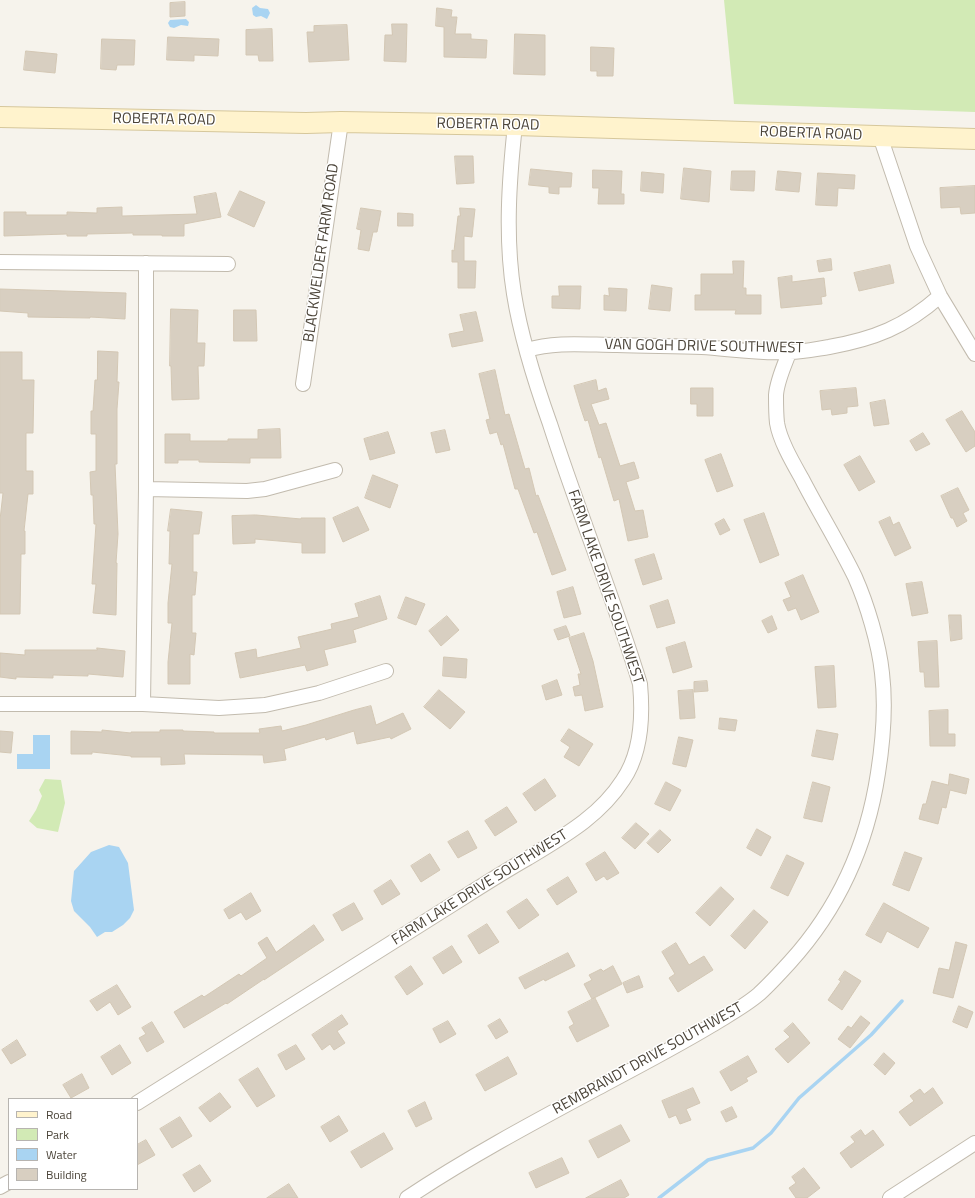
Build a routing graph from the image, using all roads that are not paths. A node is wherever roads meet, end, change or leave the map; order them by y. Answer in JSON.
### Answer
{"nodes":[{"id":1,"x":0,"y":117,"type":"edge"},
{"id":2,"x":341,"y":122,"type":"junction"},
{"id":3,"x":515,"y":125,"type":"junction"},
{"id":4,"x":880,"y":136,"type":"junction"},
{"id":5,"x":975,"y":139,"type":"edge"},
{"id":6,"x":0,"y":262,"type":"edge"},
{"id":7,"x":146,"y":263,"type":"junction"},
{"id":8,"x":228,"y":264,"type":"dead end"},
{"id":9,"x":940,"y":296,"type":"junction"},
{"id":10,"x":527,"y":350,"type":"junction"},
{"id":11,"x":789,"y":352,"type":"junction"},
{"id":12,"x":975,"y":354,"type":"edge"},
{"id":13,"x":303,"y":384,"type":"dead end"},
{"id":14,"x":335,"y":470,"type":"dead end"},
{"id":15,"x":146,"y":489,"type":"junction"},
{"id":16,"x":386,"y":671,"type":"dead end"},
{"id":17,"x":0,"y":704,"type":"edge"},
{"id":18,"x":143,"y":704,"type":"junction"},
{"id":19,"x":138,"y":1102,"type":"edge"},
{"id":20,"x":975,"y":1143,"type":"edge"},
{"id":21,"x":407,"y":1198,"type":"edge"},
{"id":22,"x":890,"y":1198,"type":"edge"}],
"edges":[{"from":1,"to":2,"type":"street","name":"ROBERTA ROAD"},
{"from":2,"to":3,"type":"street","name":"ROBERTA ROAD"},
{"from":2,"to":13,"type":"street","name":"BLACKWELDER FARM ROAD"},
{"from":3,"to":4,"type":"street","name":"ROBERTA ROAD"},
{"from":3,"to":10,"type":"street","name":"FARM LAKE DRIVE SOUTHWEST"},
{"from":4,"to":5,"type":"street","name":"ROBERTA ROAD"},
{"from":4,"to":9,"type":"street"},
{"from":6,"to":7,"type":"street"},
{"from":7,"to":8,"type":"street"},
{"from":7,"to":15,"type":"street"},
{"from":9,"to":11,"type":"street","name":"VAN GOGH DRIVE SOUTHWEST"},
{"from":9,"to":12,"type":"street"},
{"from":10,"to":11,"type":"street","name":"VAN GOGH DRIVE SOUTHWEST"},
{"from":10,"to":19,"type":"street","name":"FARM LAKE DRIVE SOUTHWEST"},
{"from":11,"to":21,"type":"street","name":"REMBRANDT DRIVE SOUTHWEST"},
{"from":14,"to":15,"type":"street"},
{"from":15,"to":18,"type":"street"},
{"from":16,"to":18,"type":"street"},
{"from":17,"to":18,"type":"street"},
{"from":20,"to":22,"type":"street"}]}
